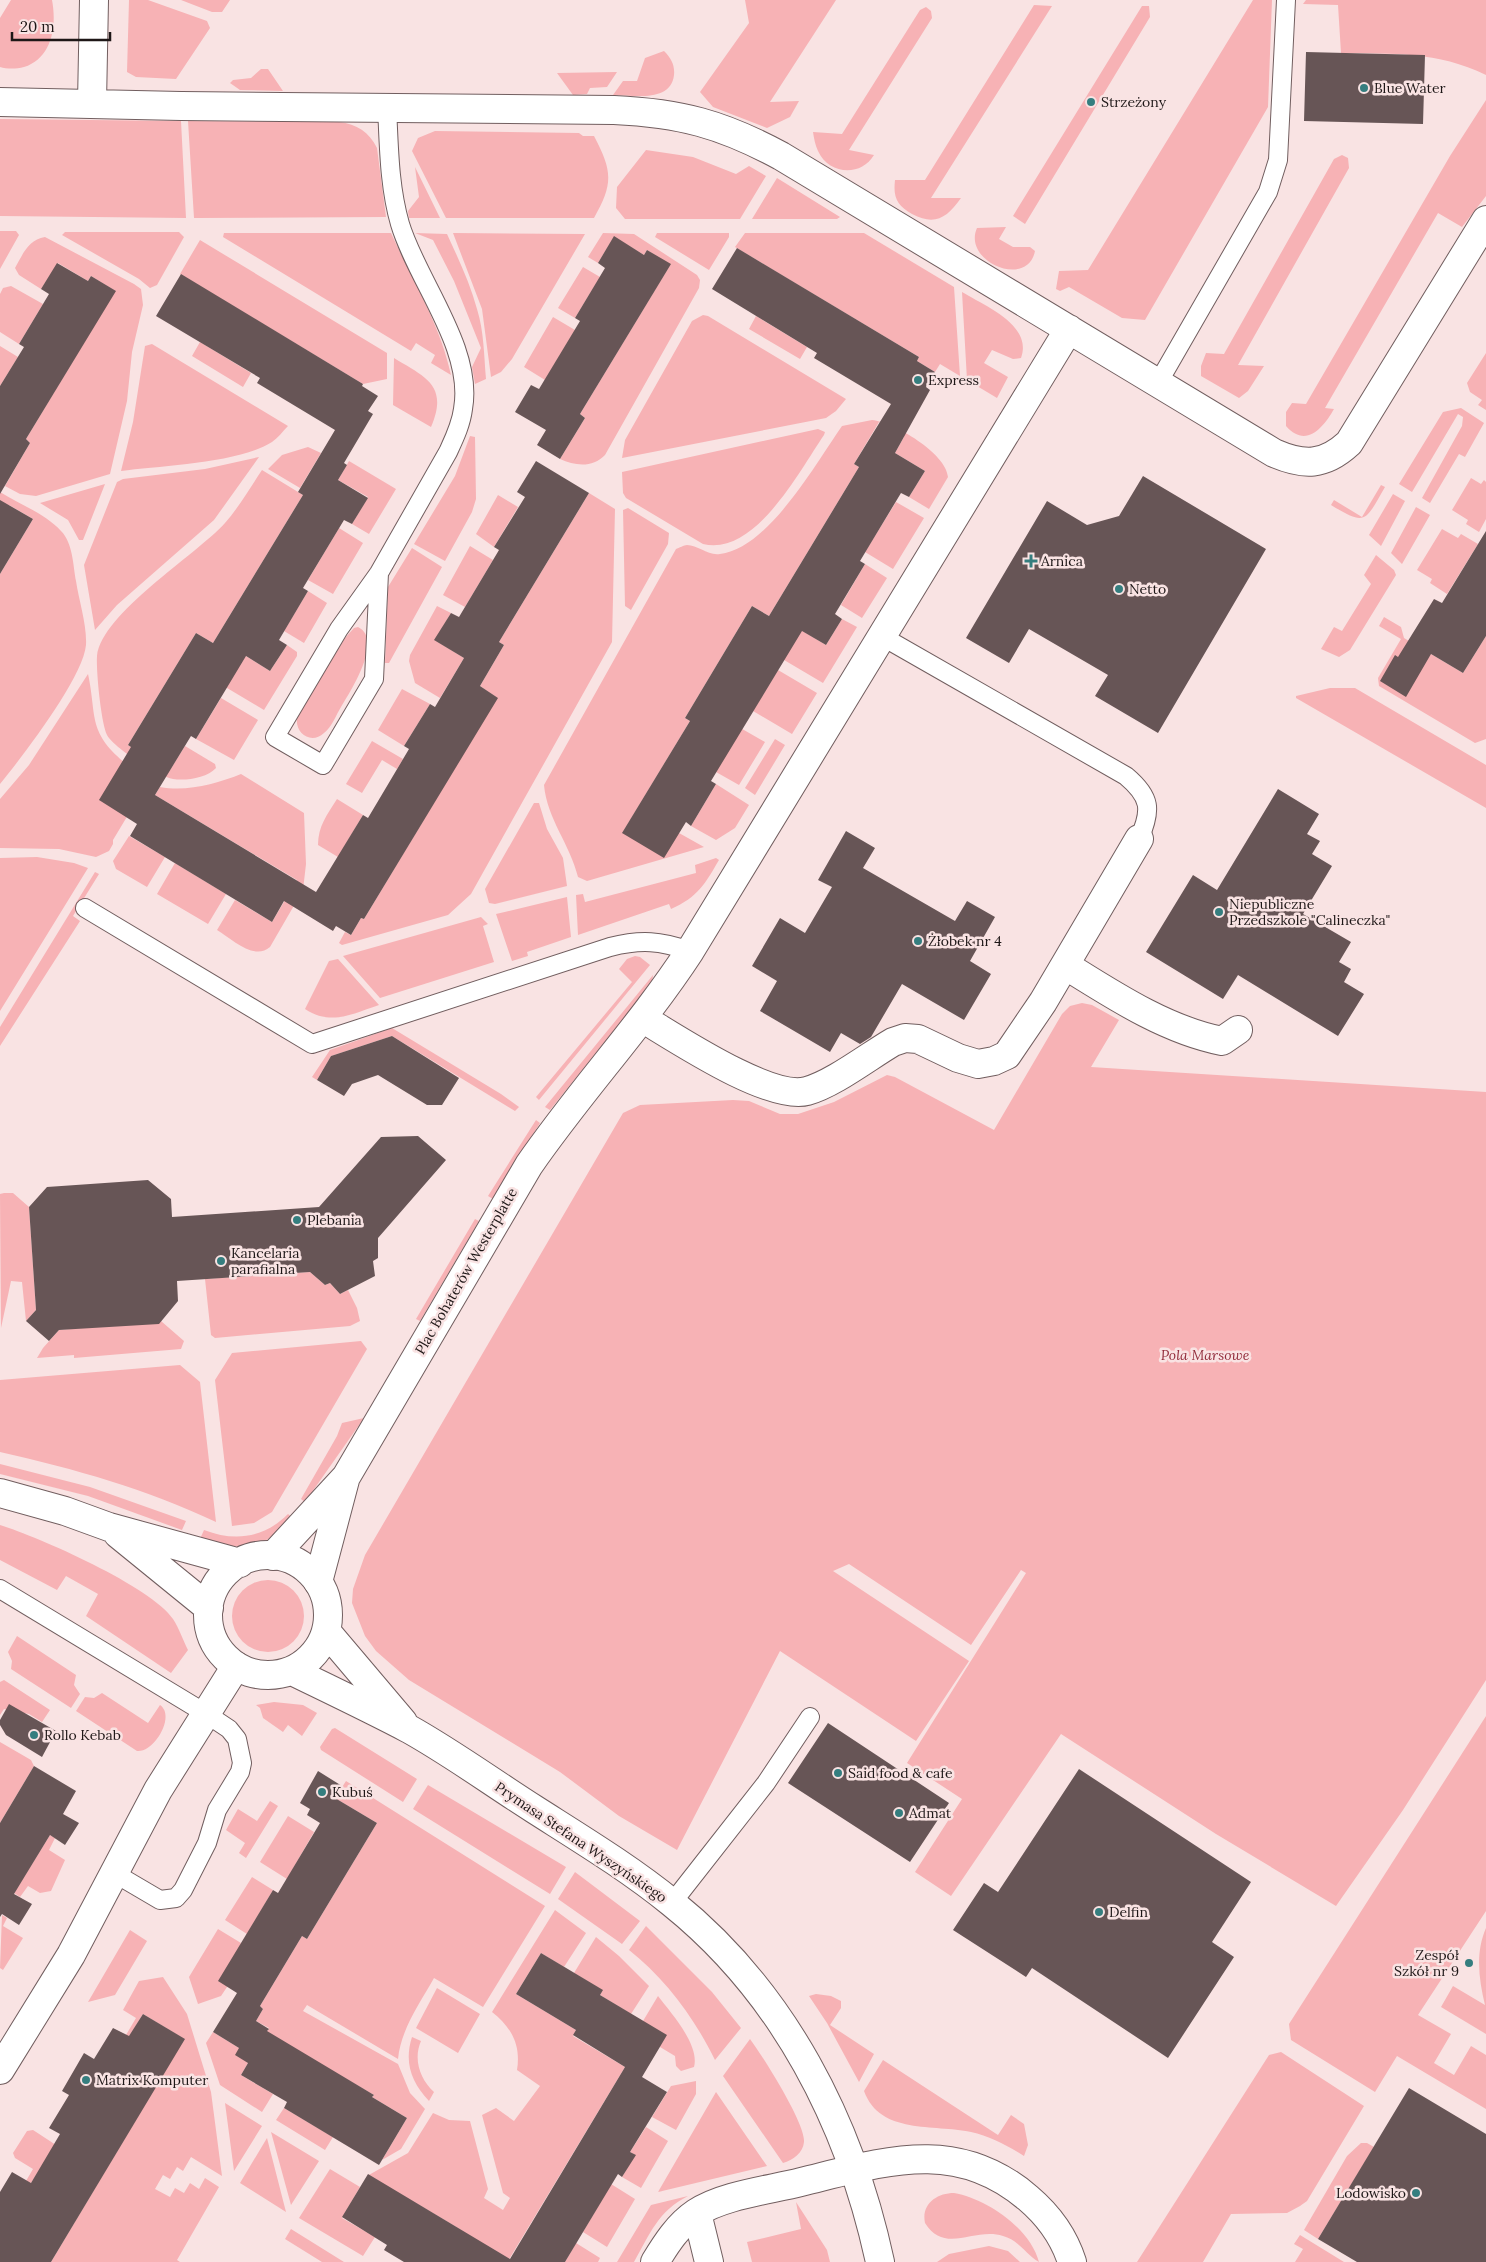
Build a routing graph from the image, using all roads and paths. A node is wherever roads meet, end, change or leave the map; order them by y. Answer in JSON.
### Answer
{"nodes":[{"id":1,"x":94,"y":0,"type":"edge"},
{"id":2,"x":1286,"y":0,"type":"edge"},
{"id":3,"x":0,"y":102,"type":"edge"},
{"id":4,"x":92,"y":103,"type":"junction"},
{"id":5,"x":387,"y":107,"type":"junction"},
{"id":6,"x":1486,"y":220,"type":"edge"},
{"id":7,"x":1069,"y":329,"type":"junction"},
{"id":8,"x":1158,"y":383,"type":"junction"},
{"id":9,"x":379,"y":573,"type":"junction"},
{"id":10,"x":883,"y":637,"type":"junction"},
{"id":11,"x":1139,"y":839,"type":"joint"},
{"id":12,"x":85,"y":908,"type":"dead end"},
{"id":13,"x":690,"y":952,"type":"junction"},
{"id":14,"x":1065,"y":964,"type":"junction"},
{"id":15,"x":642,"y":1018,"type":"junction"},
{"id":16,"x":1238,"y":1030,"type":"dead end"},
{"id":17,"x":346,"y":1477,"type":"junction"},
{"id":18,"x":0,"y":1493,"type":"edge"},
{"id":19,"x":109,"y":1527,"type":"junction"},
{"id":20,"x":273,"y":1556,"type":"junction"},
{"id":21,"x":240,"y":1563,"type":"junction"},
{"id":22,"x":318,"y":1582,"type":"junction"},
{"id":23,"x":0,"y":1589,"type":"edge"},
{"id":24,"x":209,"y":1608,"type":"junction"},
{"id":25,"x":326,"y":1631,"type":"junction"},
{"id":26,"x":236,"y":1666,"type":"junction"},
{"id":27,"x":292,"y":1671,"type":"junction"},
{"id":28,"x":205,"y":1713,"type":"junction"},
{"id":29,"x":810,"y":1717,"type":"dead end"},
{"id":30,"x":411,"y":1730,"type":"junction"},
{"id":31,"x":114,"y":1873,"type":"junction"},
{"id":32,"x":672,"y":1903,"type":"junction"},
{"id":33,"x":0,"y":2070,"type":"edge"},
{"id":34,"x":855,"y":2169,"type":"junction"},
{"id":35,"x":697,"y":2213,"type":"junction"},
{"id":36,"x":655,"y":2262,"type":"edge"},
{"id":37,"x":709,"y":2262,"type":"edge"},
{"id":38,"x":880,"y":2262,"type":"edge"},
{"id":39,"x":1072,"y":2262,"type":"edge"}],
"edges":[{"from":1,"to":4,"type":"street"},
{"from":2,"to":8,"type":"lane"},
{"from":3,"to":4,"type":"street"},
{"from":4,"to":5,"type":"street"},
{"from":5,"to":7,"type":"street"},
{"from":5,"to":9,"type":"lane"},
{"from":6,"to":8,"type":"street"},
{"from":7,"to":8,"type":"street"},
{"from":7,"to":10,"type":"street","name":"Plac Bohaterów Westerplatte"},
{"from":9,"to":9,"type":"lane"},
{"from":10,"to":11,"type":"lane"},
{"from":10,"to":13,"type":"street","name":"Plac Bohaterów Westerplatte"},
{"from":11,"to":14,"type":"street"},
{"from":12,"to":13,"type":"lane"},
{"from":13,"to":15,"type":"street","name":"Plac Bohaterów Westerplatte"},
{"from":14,"to":15,"type":"street"},
{"from":14,"to":16,"type":"street"},
{"from":15,"to":17,"type":"street","name":"Plac Bohaterów Westerplatte"},
{"from":17,"to":20,"type":"street","name":"Plac Bohaterów Westerplatte"},
{"from":17,"to":22,"type":"street","name":"Plac Bohaterów Westerplatte"},
{"from":18,"to":19,"type":"street"},
{"from":19,"to":21,"type":"street"},
{"from":19,"to":24,"type":"street"},
{"from":20,"to":21,"type":"street"},
{"from":20,"to":22,"type":"street"},
{"from":21,"to":24,"type":"street"},
{"from":22,"to":25,"type":"street"},
{"from":23,"to":28,"type":"lane"},
{"from":24,"to":26,"type":"street"},
{"from":25,"to":27,"type":"street"},
{"from":25,"to":30,"type":"street","name":"Prymasa Stefana Wyszyńskiego"},
{"from":26,"to":27,"type":"street"},
{"from":26,"to":28,"type":"street"},
{"from":27,"to":30,"type":"street","name":"Prymasa Stefana Wyszyńskiego"},
{"from":28,"to":31,"type":"street"},
{"from":28,"to":31,"type":"lane"},
{"from":29,"to":32,"type":"lane"},
{"from":30,"to":32,"type":"street","name":"Prymasa Stefana Wyszyńskiego"},
{"from":31,"to":33,"type":"street"},
{"from":32,"to":34,"type":"street","name":"Prymasa Stefana Wyszyńskiego"},
{"from":34,"to":35,"type":"street"},
{"from":34,"to":38,"type":"street","name":"Prymasa Stefana Wyszyńskiego"},
{"from":34,"to":39,"type":"street"},
{"from":35,"to":36,"type":"street"},
{"from":35,"to":37,"type":"street"}]}
